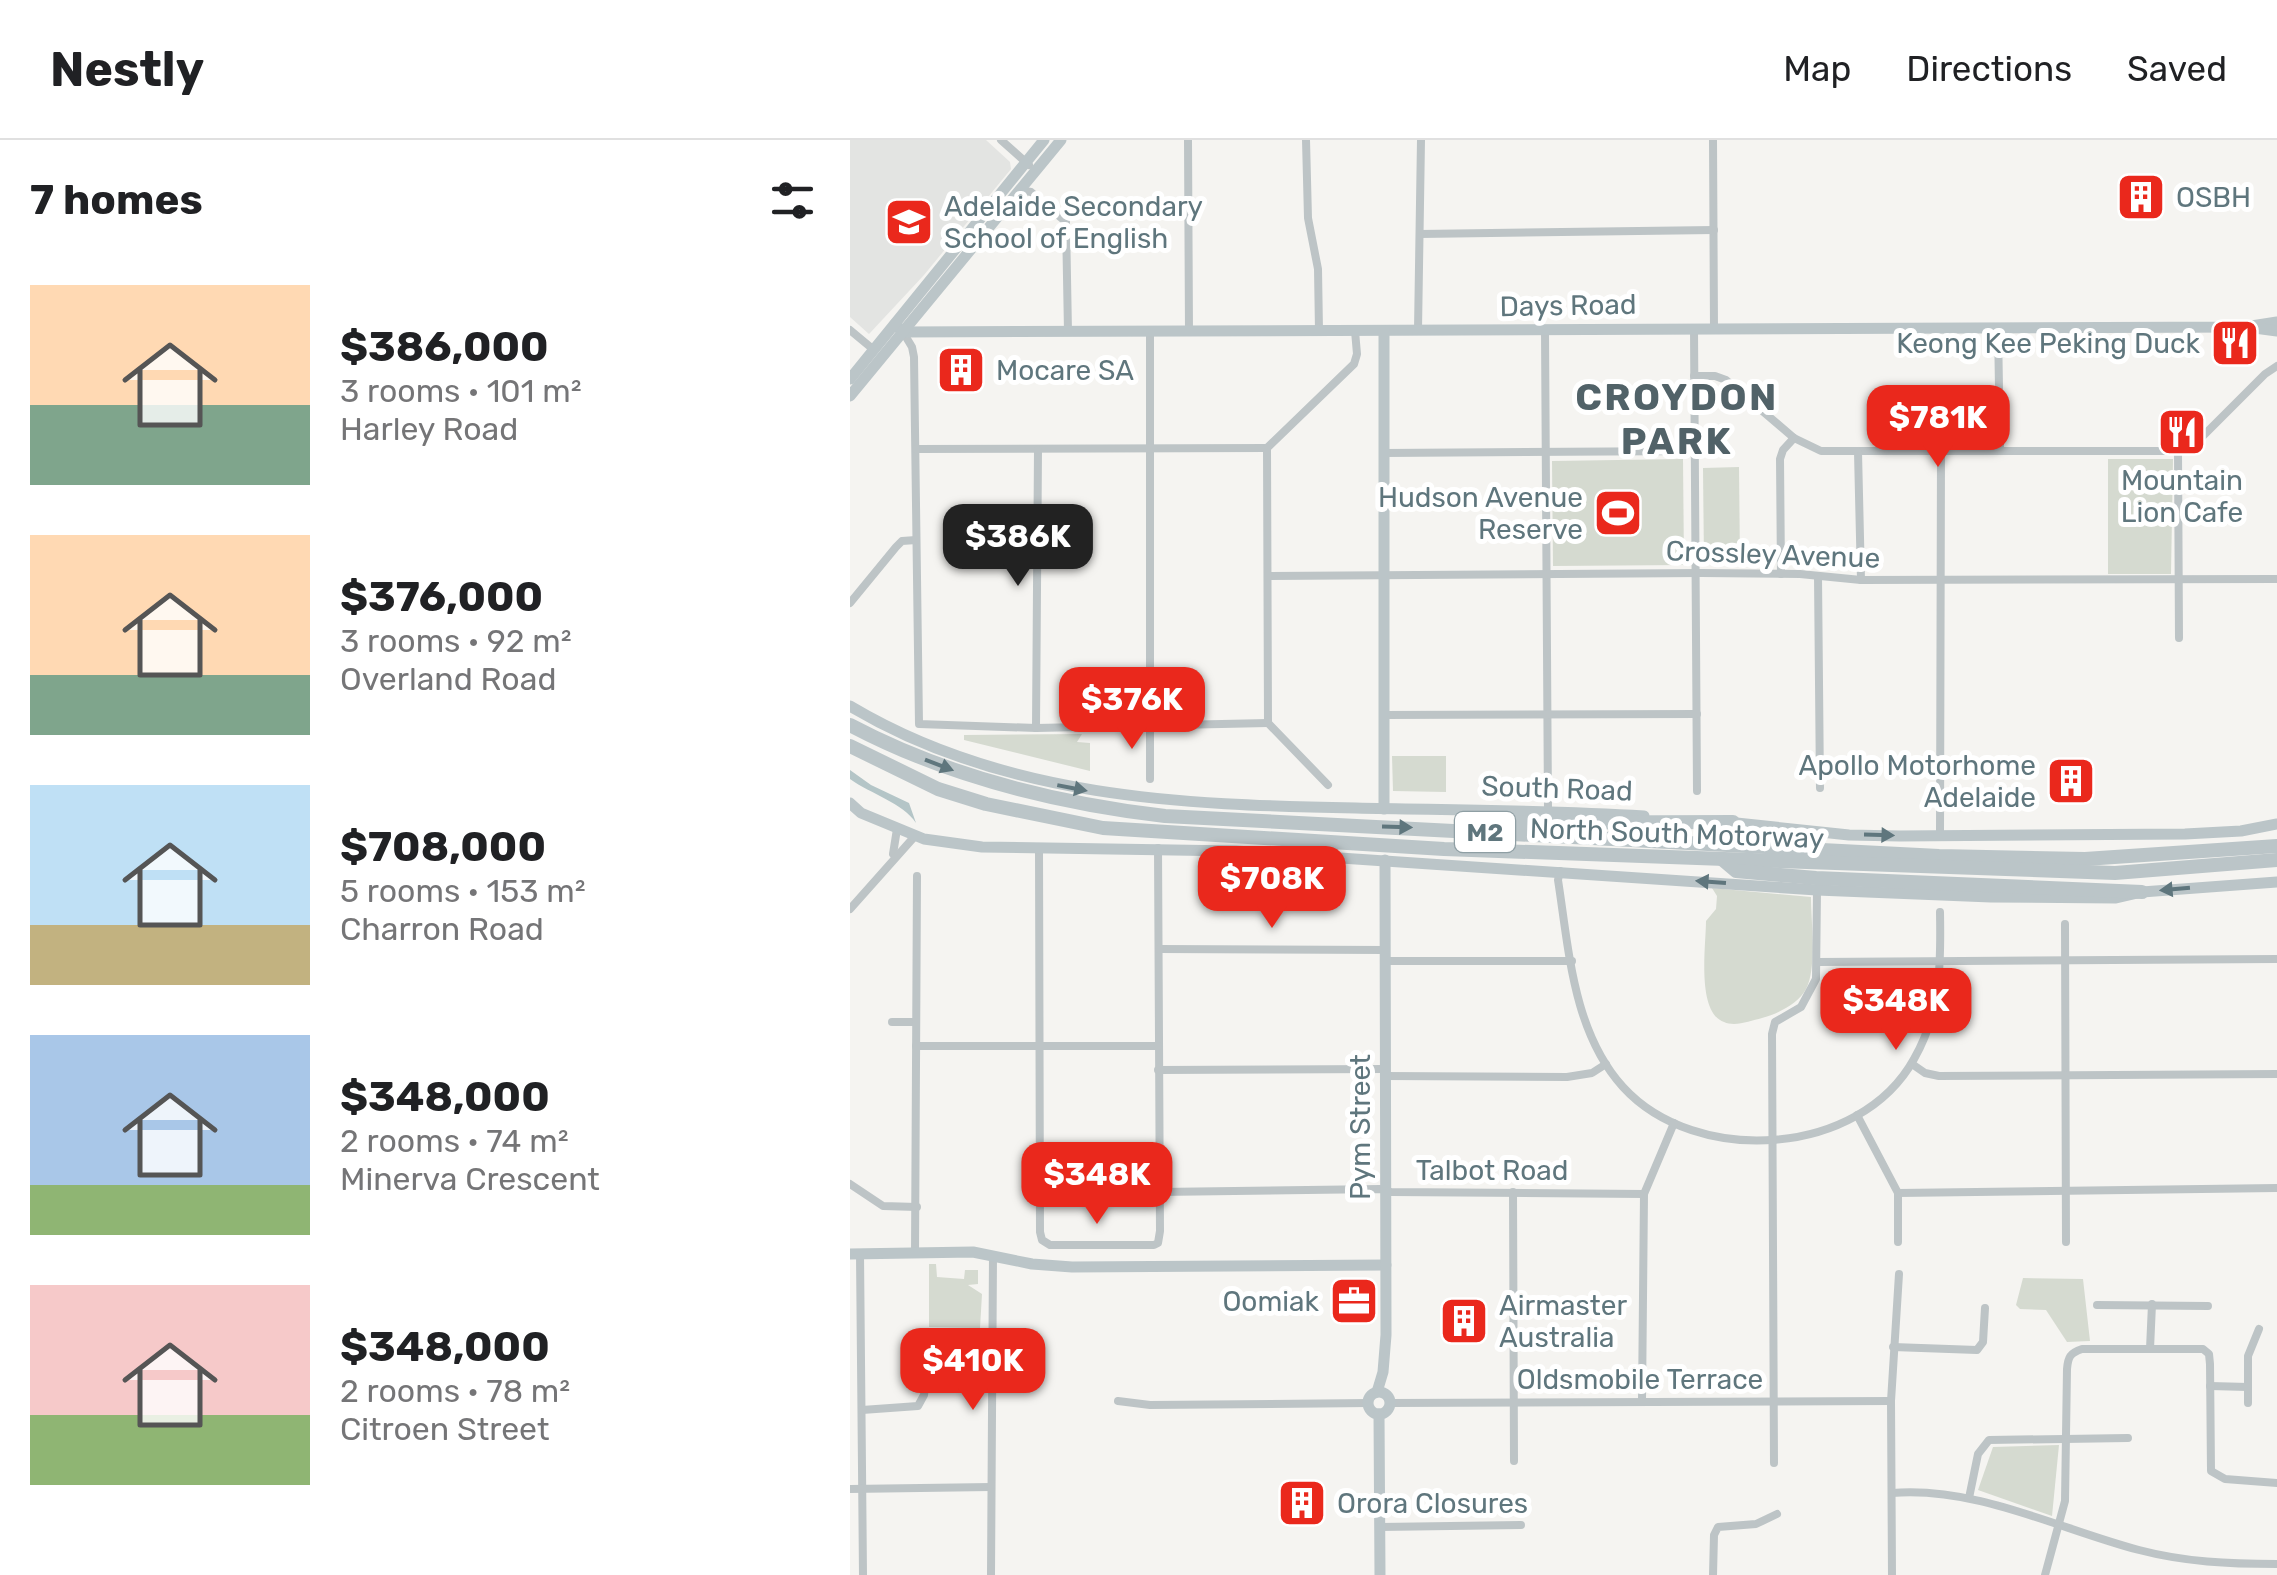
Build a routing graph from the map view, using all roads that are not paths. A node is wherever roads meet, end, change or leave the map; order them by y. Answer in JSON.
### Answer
{"nodes":[{"id":1,"x":1001,"y":140,"type":"edge"},
{"id":2,"x":1044,"y":140,"type":"edge"},
{"id":3,"x":1061,"y":140,"type":"edge"},
{"id":4,"x":1188,"y":140,"type":"edge"},
{"id":5,"x":1306,"y":140,"type":"edge"},
{"id":6,"x":1421,"y":140,"type":"edge"},
{"id":7,"x":1713,"y":140,"type":"edge"},
{"id":8,"x":1031,"y":166,"type":"junction"},
{"id":9,"x":1026,"y":191,"type":"junction"},
{"id":10,"x":1714,"y":230,"type":"junction"},
{"id":11,"x":1420,"y":234,"type":"junction"},
{"id":12,"x":1998,"y":327,"type":"junction"},
{"id":13,"x":899,"y":328,"type":"junction"},
{"id":14,"x":1694,"y":328,"type":"junction"},
{"id":15,"x":1714,"y":329,"type":"junction"},
{"id":16,"x":2275,"y":329,"type":"edge"},
{"id":17,"x":850,"y":330,"type":"edge"},
{"id":18,"x":1384,"y":330,"type":"junction"},
{"id":19,"x":1418,"y":330,"type":"junction"},
{"id":20,"x":1319,"y":331,"type":"junction"},
{"id":21,"x":1355,"y":331,"type":"junction"},
{"id":22,"x":1545,"y":331,"type":"junction"},
{"id":23,"x":1068,"y":332,"type":"junction"},
{"id":24,"x":1150,"y":332,"type":"junction"},
{"id":25,"x":1189,"y":332,"type":"junction"},
{"id":26,"x":874,"y":350,"type":"junction"},
{"id":27,"x":2277,"y":366,"type":"edge"},
{"id":28,"x":1694,"y":376,"type":"junction"},
{"id":29,"x":850,"y":379,"type":"edge"},
{"id":30,"x":850,"y":396,"type":"edge"},
{"id":31,"x":1794,"y":438,"type":"junction"},
{"id":32,"x":1267,"y":448,"type":"junction"},
{"id":33,"x":1150,"y":449,"type":"junction"},
{"id":34,"x":916,"y":450,"type":"junction"},
{"id":35,"x":1038,"y":450,"type":"junction"},
{"id":36,"x":2000,"y":450,"type":"junction"},
{"id":37,"x":2178,"y":450,"type":"junction"},
{"id":38,"x":1694,"y":451,"type":"junction"},
{"id":39,"x":1941,"y":451,"type":"junction"},
{"id":40,"x":1546,"y":452,"type":"junction"},
{"id":41,"x":1858,"y":452,"type":"junction"},
{"id":42,"x":1384,"y":453,"type":"junction"},
{"id":43,"x":916,"y":540,"type":"junction"},
{"id":44,"x":1696,"y":573,"type":"junction"},
{"id":45,"x":1384,"y":574,"type":"junction"},
{"id":46,"x":1546,"y":574,"type":"junction"},
{"id":47,"x":1781,"y":574,"type":"junction"},
{"id":48,"x":1268,"y":576,"type":"junction"},
{"id":49,"x":1818,"y":576,"type":"junction"},
{"id":50,"x":2179,"y":578,"type":"junction"},
{"id":51,"x":2277,"y":579,"type":"edge"},
{"id":52,"x":1861,"y":580,"type":"junction"},
{"id":53,"x":1940,"y":580,"type":"junction"},
{"id":54,"x":850,"y":603,"type":"edge"},
{"id":55,"x":2179,"y":638,"type":"dead end"},
{"id":56,"x":850,"y":706,"type":"edge"},
{"id":57,"x":1385,"y":714,"type":"junction"},
{"id":58,"x":1547,"y":714,"type":"junction"},
{"id":59,"x":1696,"y":714,"type":"junction"},
{"id":60,"x":1268,"y":723,"type":"junction"},
{"id":61,"x":850,"y":726,"type":"edge"},
{"id":62,"x":1151,"y":726,"type":"junction"},
{"id":63,"x":1036,"y":728,"type":"junction"},
{"id":64,"x":850,"y":746,"type":"edge"},
{"id":65,"x":1150,"y":779,"type":"dead end"},
{"id":66,"x":1328,"y":784,"type":"dead end"},
{"id":67,"x":1820,"y":788,"type":"dead end"},
{"id":68,"x":1697,"y":791,"type":"dead end"},
{"id":69,"x":850,"y":804,"type":"edge"},
{"id":70,"x":1384,"y":808,"type":"junction"},
{"id":71,"x":1548,"y":810,"type":"junction"},
{"id":72,"x":1733,"y":822,"type":"junction"},
{"id":73,"x":2276,"y":824,"type":"edge"},
{"id":74,"x":896,"y":829,"type":"junction"},
{"id":75,"x":1452,"y":830,"type":"junction"},
{"id":76,"x":915,"y":836,"type":"junction"},
{"id":77,"x":1940,"y":836,"type":"junction"},
{"id":78,"x":2277,"y":846,"type":"edge"},
{"id":79,"x":1039,"y":848,"type":"junction"},
{"id":80,"x":1158,"y":848,"type":"junction"},
{"id":81,"x":1385,"y":860,"type":"junction"},
{"id":82,"x":1723,"y":860,"type":"junction"},
{"id":83,"x":2277,"y":860,"type":"edge"},
{"id":84,"x":889,"y":862,"type":"junction"},
{"id":85,"x":2136,"y":865,"type":"junction"},
{"id":86,"x":1560,"y":871,"type":"junction"},
{"id":87,"x":917,"y":876,"type":"dead end"},
{"id":88,"x":2275,"y":884,"type":"edge"},
{"id":89,"x":1817,"y":890,"type":"junction"},
{"id":90,"x":2142,"y":892,"type":"junction"},
{"id":91,"x":850,"y":909,"type":"edge"},
{"id":92,"x":1940,"y":912,"type":"dead end"},
{"id":93,"x":2066,"y":924,"type":"dead end"},
{"id":94,"x":1159,"y":949,"type":"junction"},
{"id":95,"x":1385,"y":955,"type":"junction"},
{"id":96,"x":2277,"y":958,"type":"edge"},
{"id":97,"x":2066,"y":959,"type":"junction"},
{"id":98,"x":1572,"y":960,"type":"junction"},
{"id":99,"x":1940,"y":960,"type":"junction"},
{"id":100,"x":1818,"y":962,"type":"junction"},
{"id":101,"x":892,"y":1022,"type":"dead end"},
{"id":102,"x":916,"y":1022,"type":"junction"},
{"id":103,"x":1040,"y":1045,"type":"junction"},
{"id":104,"x":916,"y":1046,"type":"junction"},
{"id":105,"x":1158,"y":1046,"type":"junction"},
{"id":106,"x":1606,"y":1064,"type":"junction"},
{"id":107,"x":1912,"y":1064,"type":"junction"},
{"id":108,"x":1158,"y":1070,"type":"junction"},
{"id":109,"x":1385,"y":1072,"type":"junction"},
{"id":110,"x":2277,"y":1074,"type":"edge"},
{"id":111,"x":2066,"y":1075,"type":"junction"},
{"id":112,"x":1858,"y":1115,"type":"junction"},
{"id":113,"x":1674,"y":1124,"type":"junction"},
{"id":114,"x":1774,"y":1139,"type":"junction"},
{"id":115,"x":850,"y":1184,"type":"edge"},
{"id":116,"x":2277,"y":1188,"type":"edge"},
{"id":117,"x":1386,"y":1190,"type":"junction"},
{"id":118,"x":2066,"y":1190,"type":"junction"},
{"id":119,"x":1159,"y":1192,"type":"junction"},
{"id":120,"x":1513,"y":1192,"type":"junction"},
{"id":121,"x":1898,"y":1193,"type":"junction"},
{"id":122,"x":1644,"y":1194,"type":"junction"},
{"id":123,"x":917,"y":1207,"type":"junction"},
{"id":124,"x":1898,"y":1242,"type":"dead end"},
{"id":125,"x":2066,"y":1242,"type":"dead end"},
{"id":126,"x":855,"y":1254,"type":"edge"},
{"id":127,"x":915,"y":1254,"type":"junction"},
{"id":128,"x":993,"y":1255,"type":"junction"},
{"id":129,"x":1386,"y":1265,"type":"junction"},
{"id":130,"x":1899,"y":1274,"type":"dead end"},
{"id":131,"x":2152,"y":1304,"type":"junction"},
{"id":132,"x":2096,"y":1305,"type":"dead end"},
{"id":133,"x":2208,"y":1306,"type":"dead end"},
{"id":134,"x":1986,"y":1308,"type":"dead end"},
{"id":135,"x":2259,"y":1329,"type":"dead end"},
{"id":136,"x":992,"y":1333,"type":"junction"},
{"id":137,"x":1893,"y":1347,"type":"junction"},
{"id":138,"x":2150,"y":1349,"type":"junction"},
{"id":139,"x":2210,"y":1386,"type":"junction"},
{"id":140,"x":2248,"y":1388,"type":"junction"},
{"id":141,"x":1373,"y":1398,"type":"junction"},
{"id":142,"x":1118,"y":1400,"type":"dead end"},
{"id":143,"x":1642,"y":1401,"type":"junction"},
{"id":144,"x":1774,"y":1401,"type":"junction"},
{"id":145,"x":1890,"y":1401,"type":"junction"},
{"id":146,"x":1390,"y":1403,"type":"junction"},
{"id":147,"x":1514,"y":1403,"type":"junction"},
{"id":148,"x":2248,"y":1403,"type":"dead end"},
{"id":149,"x":862,"y":1410,"type":"junction"},
{"id":150,"x":1379,"y":1414,"type":"junction"},
{"id":151,"x":2128,"y":1438,"type":"dead end"},
{"id":152,"x":2067,"y":1439,"type":"junction"},
{"id":153,"x":1514,"y":1461,"type":"dead end"},
{"id":154,"x":1774,"y":1463,"type":"dead end"},
{"id":155,"x":2277,"y":1483,"type":"edge"},
{"id":156,"x":991,"y":1487,"type":"junction"},
{"id":157,"x":850,"y":1489,"type":"edge"},
{"id":158,"x":863,"y":1489,"type":"junction"},
{"id":159,"x":1892,"y":1492,"type":"junction"},
{"id":160,"x":1969,"y":1498,"type":"junction"},
{"id":161,"x":1777,"y":1514,"type":"dead end"},
{"id":162,"x":1521,"y":1525,"type":"dead end"},
{"id":163,"x":2059,"y":1526,"type":"junction"},
{"id":164,"x":1380,"y":1527,"type":"junction"},
{"id":165,"x":2196,"y":1563,"type":"junction"},
{"id":166,"x":2277,"y":1564,"type":"edge"},
{"id":167,"x":863,"y":1575,"type":"edge"},
{"id":168,"x":991,"y":1575,"type":"edge"},
{"id":169,"x":1380,"y":1575,"type":"edge"},
{"id":170,"x":1713,"y":1575,"type":"edge"},
{"id":171,"x":1892,"y":1575,"type":"edge"},
{"id":172,"x":2045,"y":1575,"type":"edge"},
{"id":173,"x":2196,"y":1575,"type":"edge"}],
"edges":[{"from":1,"to":8,"type":"street"},
{"from":2,"to":8,"type":"main road"},
{"from":3,"to":8,"type":"main road"},
{"from":4,"to":25,"type":"street"},
{"from":5,"to":20,"type":"street"},
{"from":6,"to":11,"type":"street"},
{"from":7,"to":10,"type":"street"},
{"from":8,"to":9,"type":"main road"},
{"from":8,"to":13,"type":"main road"},
{"from":9,"to":13,"type":"main road"},
{"from":9,"to":23,"type":"street"},
{"from":10,"to":11,"type":"street"},
{"from":10,"to":15,"type":"street"},
{"from":11,"to":19,"type":"street"},
{"from":12,"to":15,"type":"main road","name":"Days Road"},
{"from":12,"to":16,"type":"main road","name":"Days Road"},
{"from":12,"to":36,"type":"street"},
{"from":13,"to":23,"type":"main road","name":"Days Road"},
{"from":13,"to":26,"type":"main road"},
{"from":13,"to":30,"type":"main road"},
{"from":13,"to":34,"type":"street"},
{"from":14,"to":15,"type":"main road","name":"Days Road"},
{"from":14,"to":22,"type":"main road","name":"Days Road"},
{"from":14,"to":28,"type":"street"},
{"from":17,"to":26,"type":"street"},
{"from":18,"to":19,"type":"main road","name":"Days Road"},
{"from":18,"to":21,"type":"main road","name":"Days Road"},
{"from":18,"to":42,"type":"main road"},
{"from":19,"to":22,"type":"main road","name":"Days Road"},
{"from":20,"to":21,"type":"main road","name":"Days Road"},
{"from":20,"to":25,"type":"main road","name":"Days Road"},
{"from":21,"to":32,"type":"street"},
{"from":22,"to":40,"type":"street"},
{"from":23,"to":24,"type":"main road","name":"Days Road"},
{"from":24,"to":25,"type":"main road","name":"Days Road"},
{"from":24,"to":33,"type":"street"},
{"from":26,"to":29,"type":"main road"},
{"from":27,"to":37,"type":"street"},
{"from":28,"to":31,"type":"street"},
{"from":28,"to":38,"type":"street"},
{"from":31,"to":41,"type":"street"},
{"from":31,"to":47,"type":"street"},
{"from":32,"to":33,"type":"street"},
{"from":32,"to":48,"type":"street"},
{"from":33,"to":35,"type":"street"},
{"from":33,"to":62,"type":"street"},
{"from":34,"to":35,"type":"street"},
{"from":34,"to":43,"type":"street"},
{"from":35,"to":63,"type":"street"},
{"from":36,"to":37,"type":"street"},
{"from":36,"to":39,"type":"street"},
{"from":37,"to":50,"type":"street"},
{"from":38,"to":40,"type":"street"},
{"from":38,"to":44,"type":"street"},
{"from":39,"to":41,"type":"street"},
{"from":39,"to":53,"type":"street"},
{"from":40,"to":42,"type":"street"},
{"from":40,"to":46,"type":"street"},
{"from":41,"to":52,"type":"street"},
{"from":42,"to":45,"type":"main road"},
{"from":43,"to":54,"type":"street"},
{"from":43,"to":63,"type":"street"},
{"from":44,"to":46,"type":"street","name":"Crossley Avenue"},
{"from":44,"to":47,"type":"street","name":"Crossley Avenue"},
{"from":44,"to":59,"type":"street"},
{"from":45,"to":46,"type":"street","name":"Crossley Avenue"},
{"from":45,"to":48,"type":"street","name":"Crossley Avenue"},
{"from":45,"to":57,"type":"main road"},
{"from":46,"to":58,"type":"street"},
{"from":47,"to":49,"type":"street","name":"Crossley Avenue"},
{"from":48,"to":60,"type":"street"},
{"from":49,"to":52,"type":"street","name":"Crossley Avenue"},
{"from":49,"to":67,"type":"street"},
{"from":50,"to":51,"type":"street","name":"Crossley Avenue"},
{"from":50,"to":53,"type":"street","name":"Crossley Avenue"},
{"from":50,"to":55,"type":"street"},
{"from":52,"to":53,"type":"street","name":"Crossley Avenue"},
{"from":53,"to":77,"type":"street"},
{"from":56,"to":70,"type":"main road","name":"South Road","one_way":true},
{"from":57,"to":58,"type":"street"},
{"from":57,"to":70,"type":"main road"},
{"from":58,"to":59,"type":"street"},
{"from":58,"to":71,"type":"street"},
{"from":59,"to":68,"type":"street"},
{"from":60,"to":62,"type":"street"},
{"from":60,"to":66,"type":"street"},
{"from":61,"to":75,"type":"highway","name":"North South Motorway","number":"M2","one_way":true},
{"from":62,"to":63,"type":"street"},
{"from":62,"to":65,"type":"street"},
{"from":64,"to":82,"type":"highway","name":"North South Motorway","number":"M2"},
{"from":69,"to":74,"type":"main road"},
{"from":70,"to":71,"type":"main road","name":"South Road"},
{"from":71,"to":72,"type":"main road","name":"South Road"},
{"from":72,"to":75,"type":"highway"},
{"from":72,"to":77,"type":"main road","name":"South Road","one_way":true},
{"from":73,"to":77,"type":"main road","name":"South Road"},
{"from":74,"to":76,"type":"main road"},
{"from":74,"to":84,"type":"street"},
{"from":75,"to":85,"type":"highway","name":"North South Motorway","number":"M2"},
{"from":76,"to":79,"type":"main road"},
{"from":76,"to":84,"type":"street"},
{"from":78,"to":85,"type":"highway","name":"North South Motorway","number":"M2"},
{"from":79,"to":80,"type":"main road"},
{"from":79,"to":103,"type":"street"},
{"from":80,"to":81,"type":"main road"},
{"from":80,"to":94,"type":"street"},
{"from":81,"to":86,"type":"main road"},
{"from":81,"to":95,"type":"main road","name":"Pym Street"},
{"from":82,"to":85,"type":"highway","name":"North South Motorway","number":"M2"},
{"from":82,"to":90,"type":"highway"},
{"from":83,"to":85,"type":"highway","name":"North South Motorway","number":"M2"},
{"from":84,"to":91,"type":"street"},
{"from":89,"to":86,"type":"main road","one_way":true},
{"from":86,"to":98,"type":"street"},
{"from":87,"to":102,"type":"street"},
{"from":88,"to":90,"type":"main road","one_way":true},
{"from":89,"to":90,"type":"main road"},
{"from":89,"to":100,"type":"street"},
{"from":92,"to":99,"type":"street"},
{"from":93,"to":97,"type":"street"},
{"from":94,"to":95,"type":"street"},
{"from":94,"to":105,"type":"street"},
{"from":95,"to":98,"type":"street"},
{"from":95,"to":109,"type":"main road","name":"Pym Street"},
{"from":96,"to":97,"type":"street"},
{"from":97,"to":99,"type":"street"},
{"from":97,"to":111,"type":"street"},
{"from":98,"to":106,"type":"street"},
{"from":99,"to":100,"type":"street"},
{"from":99,"to":107,"type":"street"},
{"from":100,"to":114,"type":"street"},
{"from":101,"to":102,"type":"street"},
{"from":102,"to":104,"type":"street"},
{"from":103,"to":104,"type":"street"},
{"from":103,"to":105,"type":"street"},
{"from":103,"to":119,"type":"street"},
{"from":104,"to":123,"type":"street"},
{"from":105,"to":108,"type":"street"},
{"from":106,"to":109,"type":"street"},
{"from":106,"to":113,"type":"street"},
{"from":107,"to":111,"type":"street"},
{"from":107,"to":112,"type":"street"},
{"from":108,"to":109,"type":"street"},
{"from":108,"to":119,"type":"street"},
{"from":109,"to":117,"type":"main road","name":"Pym Street"},
{"from":110,"to":111,"type":"street"},
{"from":111,"to":118,"type":"street"},
{"from":112,"to":114,"type":"street"},
{"from":112,"to":121,"type":"street"},
{"from":113,"to":114,"type":"street"},
{"from":113,"to":122,"type":"street"},
{"from":114,"to":144,"type":"street"},
{"from":115,"to":123,"type":"street"},
{"from":116,"to":118,"type":"street"},
{"from":117,"to":119,"type":"street","name":"Talbot Road"},
{"from":117,"to":120,"type":"street","name":"Talbot Road"},
{"from":117,"to":129,"type":"main road","name":"Pym Street"},
{"from":118,"to":121,"type":"street"},
{"from":118,"to":125,"type":"street"},
{"from":120,"to":122,"type":"street","name":"Talbot Road"},
{"from":120,"to":147,"type":"street"},
{"from":121,"to":124,"type":"street"},
{"from":122,"to":143,"type":"street"},
{"from":123,"to":127,"type":"street"},
{"from":126,"to":127,"type":"main road"},
{"from":126,"to":149,"type":"street"},
{"from":127,"to":128,"type":"main road"},
{"from":128,"to":129,"type":"main road"},
{"from":128,"to":136,"type":"street"},
{"from":129,"to":141,"type":"main road","name":"Pym Street"},
{"from":130,"to":137,"type":"street"},
{"from":131,"to":132,"type":"street"},
{"from":131,"to":133,"type":"street"},
{"from":131,"to":138,"type":"street"},
{"from":134,"to":137,"type":"street"},
{"from":135,"to":140,"type":"street"},
{"from":136,"to":149,"type":"street"},
{"from":136,"to":156,"type":"street"},
{"from":137,"to":145,"type":"street"},
{"from":138,"to":139,"type":"street"},
{"from":138,"to":152,"type":"street"},
{"from":139,"to":140,"type":"street"},
{"from":139,"to":155,"type":"street"},
{"from":140,"to":148,"type":"street"},
{"from":141,"to":142,"type":"street"},
{"from":141,"to":146,"type":"main road"},
{"from":141,"to":150,"type":"main road"},
{"from":143,"to":144,"type":"street","name":"Oldsmobile Terrace"},
{"from":143,"to":147,"type":"street","name":"Oldsmobile Terrace"},
{"from":144,"to":145,"type":"street","name":"Oldsmobile Terrace"},
{"from":144,"to":154,"type":"street"},
{"from":145,"to":159,"type":"street"},
{"from":146,"to":147,"type":"street","name":"Oldsmobile Terrace"},
{"from":146,"to":150,"type":"main road"},
{"from":147,"to":153,"type":"street"},
{"from":149,"to":158,"type":"street"},
{"from":150,"to":164,"type":"main road"},
{"from":151,"to":152,"type":"street"},
{"from":152,"to":160,"type":"street"},
{"from":152,"to":163,"type":"street"},
{"from":156,"to":158,"type":"street"},
{"from":156,"to":168,"type":"street"},
{"from":157,"to":158,"type":"street"},
{"from":158,"to":167,"type":"street"},
{"from":159,"to":160,"type":"street"},
{"from":159,"to":171,"type":"street"},
{"from":160,"to":163,"type":"street"},
{"from":161,"to":170,"type":"street"},
{"from":162,"to":164,"type":"street"},
{"from":163,"to":165,"type":"street"},
{"from":163,"to":172,"type":"street"},
{"from":164,"to":169,"type":"main road"},
{"from":165,"to":166,"type":"street"},
{"from":165,"to":173,"type":"street"}]}
